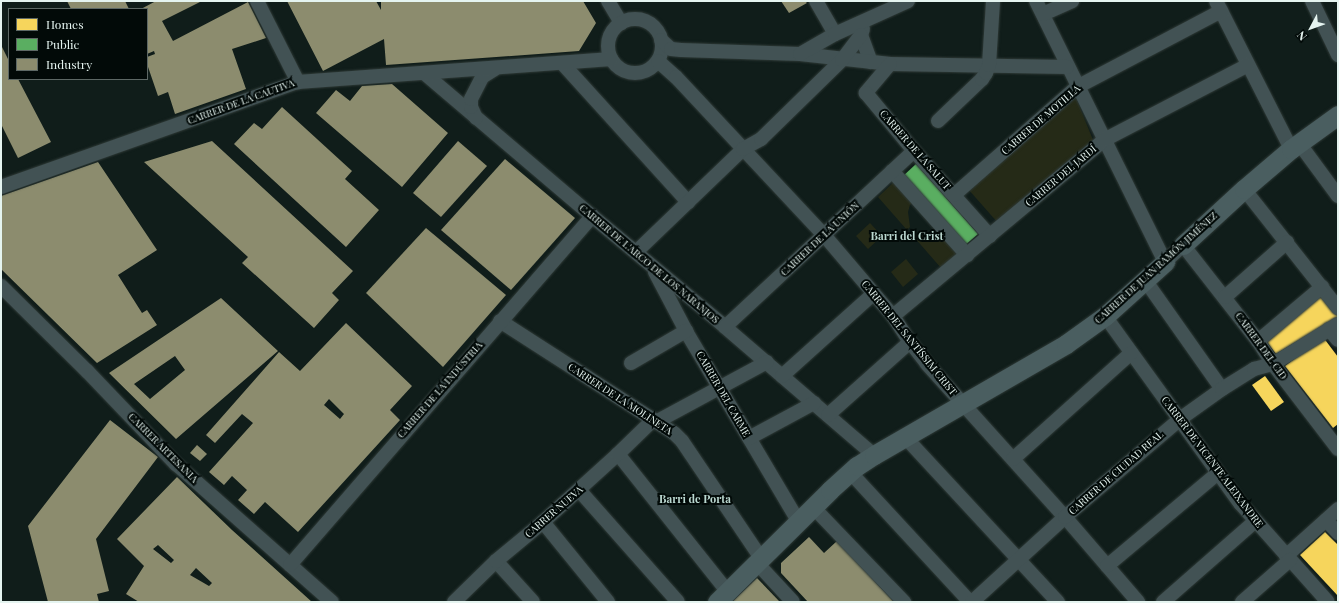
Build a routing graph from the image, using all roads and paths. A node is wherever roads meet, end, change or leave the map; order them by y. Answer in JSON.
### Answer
{"nodes":[{"id":1,"x":257,"y":1,"type":"edge"},
{"id":2,"x":608,"y":1,"type":"edge"},
{"id":3,"x":816,"y":1,"type":"edge"},
{"id":4,"x":993,"y":1,"type":"edge"},
{"id":5,"x":1036,"y":1,"type":"edge"},
{"id":6,"x":1072,"y":1,"type":"edge"},
{"id":7,"x":1312,"y":1,"type":"edge"},
{"id":8,"x":898,"y":3,"type":"edge"},
{"id":9,"x":1219,"y":6,"type":"edge"},
{"id":10,"x":1043,"y":14,"type":"junction"},
{"id":11,"x":867,"y":20,"type":"junction"},
{"id":12,"x":621,"y":23,"type":"junction"},
{"id":13,"x":835,"y":34,"type":"junction"},
{"id":14,"x":861,"y":35,"type":"junction"},
{"id":15,"x":660,"y":51,"type":"junction"},
{"id":16,"x":800,"y":54,"type":"junction"},
{"id":17,"x":1338,"y":55,"type":"edge"},
{"id":18,"x":611,"y":59,"type":"junction"},
{"id":19,"x":842,"y":60,"type":"junction"},
{"id":20,"x":871,"y":62,"type":"junction"},
{"id":21,"x":562,"y":63,"type":"junction"},
{"id":22,"x":890,"y":64,"type":"junction"},
{"id":23,"x":1248,"y":65,"type":"junction"},
{"id":24,"x":989,"y":66,"type":"junction"},
{"id":25,"x":1067,"y":67,"type":"junction"},
{"id":26,"x":498,"y":68,"type":"junction"},
{"id":27,"x":424,"y":73,"type":"junction"},
{"id":28,"x":298,"y":82,"type":"junction"},
{"id":29,"x":1077,"y":87,"type":"junction"},
{"id":30,"x":1338,"y":115,"type":"edge"},
{"id":31,"x":476,"y":118,"type":"junction"},
{"id":32,"x":938,"y":121,"type":"dead end"},
{"id":33,"x":1104,"y":140,"type":"junction"},
{"id":34,"x":1295,"y":146,"type":"junction"},
{"id":35,"x":743,"y":149,"type":"junction"},
{"id":36,"x":914,"y":151,"type":"junction"},
{"id":37,"x":892,"y":171,"type":"junction"},
{"id":38,"x":1,"y":187,"type":"edge"},
{"id":39,"x":1244,"y":189,"type":"junction"},
{"id":40,"x":954,"y":195,"type":"junction"},
{"id":41,"x":1338,"y":196,"type":"edge"},
{"id":42,"x":688,"y":202,"type":"junction"},
{"id":43,"x":592,"y":216,"type":"junction"},
{"id":44,"x":824,"y":235,"type":"junction"},
{"id":45,"x":990,"y":236,"type":"junction"},
{"id":46,"x":1288,"y":242,"type":"junction"},
{"id":47,"x":1183,"y":244,"type":"junction"},
{"id":48,"x":636,"y":252,"type":"junction"},
{"id":49,"x":967,"y":255,"type":"junction"},
{"id":50,"x":1165,"y":262,"type":"junction"},
{"id":51,"x":651,"y":265,"type":"junction"},
{"id":52,"x":1145,"y":280,"type":"junction"},
{"id":53,"x":1,"y":286,"type":"edge"},
{"id":54,"x":1322,"y":287,"type":"junction"},
{"id":55,"x":873,"y":294,"type":"junction"},
{"id":56,"x":1225,"y":297,"type":"junction"},
{"id":57,"x":695,"y":302,"type":"junction"},
{"id":58,"x":1338,"y":308,"type":"edge"},
{"id":59,"x":676,"y":312,"type":"junction"},
{"id":60,"x":893,"y":316,"type":"junction"},
{"id":61,"x":1105,"y":316,"type":"junction"},
{"id":62,"x":500,"y":321,"type":"junction"},
{"id":63,"x":1334,"y":326,"type":"edge"},
{"id":64,"x":726,"y":327,"type":"junction"},
{"id":65,"x":686,"y":331,"type":"junction"},
{"id":66,"x":1338,"y":340,"type":"edge"},
{"id":67,"x":1258,"y":341,"type":"junction"},
{"id":68,"x":910,"y":342,"type":"junction"},
{"id":69,"x":1131,"y":354,"type":"junction"},
{"id":70,"x":766,"y":362,"type":"junction"},
{"id":71,"x":631,"y":363,"type":"dead end"},
{"id":72,"x":1273,"y":364,"type":"junction"},
{"id":73,"x":782,"y":376,"type":"junction"},
{"id":74,"x":720,"y":388,"type":"junction"},
{"id":75,"x":1222,"y":388,"type":"junction"},
{"id":76,"x":814,"y":403,"type":"junction"},
{"id":77,"x":963,"y":405,"type":"junction"},
{"id":78,"x":828,"y":415,"type":"junction"},
{"id":79,"x":1180,"y":419,"type":"junction"},
{"id":80,"x":654,"y":421,"type":"junction"},
{"id":81,"x":905,"y":436,"type":"junction"},
{"id":82,"x":749,"y":438,"type":"junction"},
{"id":83,"x":1338,"y":449,"type":"edge"},
{"id":84,"x":618,"y":454,"type":"junction"},
{"id":85,"x":874,"y":455,"type":"junction"},
{"id":86,"x":1013,"y":459,"type":"junction"},
{"id":87,"x":850,"y":472,"type":"junction"},
{"id":88,"x":1218,"y":473,"type":"junction"},
{"id":89,"x":579,"y":490,"type":"junction"},
{"id":90,"x":813,"y":507,"type":"junction"},
{"id":91,"x":1338,"y":509,"type":"edge"},
{"id":92,"x":1065,"y":517,"type":"junction"},
{"id":93,"x":1326,"y":520,"type":"junction"},
{"id":94,"x":798,"y":521,"type":"junction"},
{"id":95,"x":544,"y":522,"type":"junction"},
{"id":96,"x":1254,"y":522,"type":"junction"},
{"id":97,"x":1338,"y":533,"type":"edge"},
{"id":98,"x":1288,"y":558,"type":"junction"},
{"id":99,"x":1019,"y":559,"type":"junction"},
{"id":100,"x":758,"y":560,"type":"junction"},
{"id":101,"x":496,"y":561,"type":"junction"},
{"id":102,"x":290,"y":565,"type":"junction"},
{"id":103,"x":1106,"y":566,"type":"junction"},
{"id":104,"x":722,"y":597,"type":"edge"},
{"id":105,"x":1322,"y":600,"type":"edge"},
{"id":106,"x":332,"y":602,"type":"edge"},
{"id":107,"x":454,"y":602,"type":"edge"},
{"id":108,"x":533,"y":602,"type":"edge"},
{"id":109,"x":608,"y":602,"type":"edge"},
{"id":110,"x":678,"y":602,"type":"edge"},
{"id":111,"x":793,"y":602,"type":"edge"},
{"id":112,"x":904,"y":602,"type":"edge"},
{"id":113,"x":971,"y":602,"type":"edge"},
{"id":114,"x":1058,"y":602,"type":"edge"},
{"id":115,"x":1138,"y":602,"type":"edge"},
{"id":116,"x":1163,"y":602,"type":"edge"},
{"id":117,"x":1242,"y":602,"type":"edge"}],
"edges":[{"from":1,"to":28,"type":"street"},
{"from":2,"to":12,"type":"street"},
{"from":3,"to":13,"type":"street"},
{"from":4,"to":24,"type":"street"},
{"from":5,"to":10,"type":"street"},
{"from":6,"to":10,"type":"street"},
{"from":7,"to":17,"type":"street"},
{"from":8,"to":11,"type":"street"},
{"from":9,"to":23,"type":"street"},
{"from":9,"to":29,"type":"street","name":"CARRER DE MOTILLA"},
{"from":10,"to":25,"type":"street"},
{"from":11,"to":13,"type":"street"},
{"from":11,"to":14,"type":"street"},
{"from":12,"to":15,"type":"street"},
{"from":12,"to":18,"type":"street"},
{"from":13,"to":16,"type":"street"},
{"from":14,"to":19,"type":"street"},
{"from":14,"to":20,"type":"street"},
{"from":15,"to":16,"type":"street"},
{"from":15,"to":18,"type":"street"},
{"from":15,"to":35,"type":"street","name":"CARRER DEL SANTÍSSIM CRIST"},
{"from":16,"to":19,"type":"street"},
{"from":18,"to":21,"type":"street","name":"CARRER DE LA CAUTIVA"},
{"from":19,"to":20,"type":"street"},
{"from":19,"to":35,"type":"street"},
{"from":20,"to":22,"type":"street"},
{"from":21,"to":26,"type":"street","name":"CARRER DE LA CAUTIVA"},
{"from":21,"to":42,"type":"street"},
{"from":22,"to":24,"type":"street"},
{"from":22,"to":36,"type":"street","name":"CARRER DE LA SALUT"},
{"from":23,"to":33,"type":"street","name":"CARRER DEL JARDÍ"},
{"from":23,"to":34,"type":"street"},
{"from":24,"to":25,"type":"street"},
{"from":24,"to":32,"type":"street"},
{"from":25,"to":29,"type":"street"},
{"from":26,"to":27,"type":"street","name":"CARRER DE LA CAUTIVA"},
{"from":26,"to":31,"type":"street"},
{"from":27,"to":28,"type":"street","name":"CARRER DE LA CAUTIVA"},
{"from":27,"to":31,"type":"street","name":"CARRER DE L'ARCO DE LOS NARANJOS"},
{"from":28,"to":38,"type":"street","name":"CARRER DE LA CAUTIVA"},
{"from":29,"to":33,"type":"street"},
{"from":29,"to":40,"type":"street","name":"CARRER DE MOTILLA"},
{"from":30,"to":34,"type":"street","name":"CARRER DE JUAN RAMÓN JIMÉNEZ"},
{"from":31,"to":43,"type":"street","name":"CARRER DE L'ARCO DE LOS NARANJOS"},
{"from":33,"to":45,"type":"street","name":"CARRER DEL JARDÍ"},
{"from":33,"to":50,"type":"street"},
{"from":34,"to":39,"type":"street","name":"CARRER DE JUAN RAMÓN JIMÉNEZ"},
{"from":34,"to":41,"type":"street"},
{"from":35,"to":42,"type":"street"},
{"from":35,"to":44,"type":"street","name":"CARRER DEL SANTÍSSIM CRIST"},
{"from":36,"to":37,"type":"street","name":"CARRER DE LA UNIÓN"},
{"from":36,"to":40,"type":"street","name":"CARRER DE LA SALUT"},
{"from":37,"to":44,"type":"street","name":"CARRER DE LA UNIÓN"},
{"from":37,"to":49,"type":"street"},
{"from":39,"to":46,"type":"street"},
{"from":39,"to":47,"type":"street","name":"CARRER DE JUAN RAMÓN JIMÉNEZ"},
{"from":40,"to":45,"type":"street","name":"CARRER DE LA SALUT"},
{"from":42,"to":48,"type":"street"},
{"from":43,"to":48,"type":"street","name":"CARRER DE L'ARCO DE LOS NARANJOS"},
{"from":43,"to":62,"type":"street","name":"CARRER DE LA INDÚSTRIA"},
{"from":44,"to":55,"type":"street","name":"CARRER DEL SANTÍSSIM CRIST"},
{"from":44,"to":64,"type":"street","name":"CARRER DE LA UNIÓN"},
{"from":45,"to":49,"type":"street","name":"CARRER DEL JARDÍ"},
{"from":46,"to":54,"type":"street"},
{"from":46,"to":56,"type":"street"},
{"from":47,"to":50,"type":"street","name":"CARRER DE JUAN RAMÓN JIMÉNEZ"},
{"from":47,"to":56,"type":"street","name":"CARRER DEL CID"},
{"from":48,"to":51,"type":"street","name":"CARRER DE L'ARCO DE LOS NARANJOS"},
{"from":49,"to":60,"type":"street","name":"CARRER DEL JARDÍ"},
{"from":50,"to":52,"type":"street","name":"CARRER DE JUAN RAMÓN JIMÉNEZ"},
{"from":51,"to":57,"type":"street","name":"CARRER DE L'ARCO DE LOS NARANJOS"},
{"from":51,"to":59,"type":"street","name":"CARRER DEL CARME"},
{"from":52,"to":61,"type":"street","name":"CARRER DE JUAN RAMÓN JIMÉNEZ"},
{"from":52,"to":75,"type":"street"},
{"from":53,"to":102,"type":"street","name":"CARRER ARTESANIA"},
{"from":54,"to":58,"type":"street"},
{"from":54,"to":67,"type":"street"},
{"from":55,"to":60,"type":"street","name":"CARRER DEL SANTÍSSIM CRIST"},
{"from":55,"to":73,"type":"street"},
{"from":56,"to":67,"type":"street","name":"CARRER DEL CID"},
{"from":57,"to":59,"type":"street"},
{"from":57,"to":64,"type":"street","name":"CARRER DE L'ARCO DE LOS NARANJOS"},
{"from":59,"to":65,"type":"street","name":"CARRER DEL CARME"},
{"from":60,"to":68,"type":"street","name":"CARRER DEL SANTÍSSIM CRIST"},
{"from":61,"to":69,"type":"street","name":"CARRER DE VICENTE ALEIXANDRE"},
{"from":61,"to":77,"type":"street","name":"CARRER DE JUAN RAMÓN JIMÉNEZ"},
{"from":62,"to":80,"type":"street","name":"CARRER DE LA MOLINETA"},
{"from":62,"to":102,"type":"street","name":"CARRER DE LA INDÚSTRIA"},
{"from":63,"to":66,"type":"street"},
{"from":63,"to":72,"type":"street","name":"CARRER DE CIUDAD REAL"},
{"from":64,"to":70,"type":"street","name":"CARRER DE L'ARCO DE LOS NARANJOS"},
{"from":65,"to":71,"type":"street"},
{"from":65,"to":74,"type":"street","name":"CARRER DEL CARME"},
{"from":67,"to":72,"type":"street","name":"CARRER DEL CID"},
{"from":68,"to":77,"type":"street","name":"CARRER DEL SANTÍSSIM CRIST"},
{"from":68,"to":78,"type":"street"},
{"from":69,"to":79,"type":"street","name":"CARRER DE VICENTE ALEIXANDRE"},
{"from":69,"to":86,"type":"street"},
{"from":70,"to":73,"type":"street","name":"CARRER DE L'ARCO DE LOS NARANJOS"},
{"from":70,"to":74,"type":"street","name":"CARRER NUEVA"},
{"from":72,"to":75,"type":"street","name":"CARRER DE CIUDAD REAL"},
{"from":72,"to":83,"type":"street","name":"CARRER DEL CID"},
{"from":73,"to":76,"type":"street","name":"CARRER DE L'ARCO DE LOS NARANJOS"},
{"from":74,"to":80,"type":"street","name":"CARRER NUEVA"},
{"from":74,"to":82,"type":"street","name":"CARRER DEL CARME"},
{"from":75,"to":79,"type":"street","name":"CARRER DE CIUDAD REAL"},
{"from":76,"to":78,"type":"street","name":"CARRER DE L'ARCO DE LOS NARANJOS"},
{"from":76,"to":82,"type":"street"},
{"from":77,"to":81,"type":"street","name":"CARRER DE JUAN RAMÓN JIMÉNEZ"},
{"from":77,"to":86,"type":"street","name":"CARRER DEL SANTÍSSIM CRIST"},
{"from":78,"to":85,"type":"street","name":"CARRER DE L'ARCO DE LOS NARANJOS"},
{"from":79,"to":88,"type":"street","name":"CARRER DE VICENTE ALEIXANDRE"},
{"from":79,"to":92,"type":"street","name":"CARRER DE CIUDAD REAL"},
{"from":80,"to":84,"type":"street","name":"CARRER NUEVA"},
{"from":80,"to":100,"type":"street","name":"CARRER DE LA MOLINETA"},
{"from":81,"to":85,"type":"street","name":"CARRER DE JUAN RAMÓN JIMÉNEZ"},
{"from":81,"to":99,"type":"street"},
{"from":82,"to":94,"type":"street","name":"CARRER DEL CARME"},
{"from":84,"to":89,"type":"street","name":"CARRER NUEVA"},
{"from":84,"to":104,"type":"street"},
{"from":85,"to":87,"type":"street","name":"CARRER DE JUAN RAMÓN JIMÉNEZ"},
{"from":86,"to":92,"type":"street","name":"CARRER DEL SANTÍSSIM CRIST"},
{"from":87,"to":90,"type":"street","name":"CARRER DE JUAN RAMÓN JIMÉNEZ"},
{"from":87,"to":113,"type":"street"},
{"from":88,"to":96,"type":"street","name":"CARRER DE VICENTE ALEIXANDRE"},
{"from":88,"to":103,"type":"street"},
{"from":89,"to":95,"type":"street","name":"CARRER NUEVA"},
{"from":89,"to":110,"type":"street"},
{"from":90,"to":94,"type":"street","name":"CARRER DE JUAN RAMÓN JIMÉNEZ"},
{"from":90,"to":112,"type":"street"},
{"from":91,"to":93,"type":"street"},
{"from":92,"to":99,"type":"street","name":"CARRER DE CIUDAD REAL"},
{"from":92,"to":103,"type":"street","name":"CARRER DEL SANTÍSSIM CRIST"},
{"from":93,"to":97,"type":"street"},
{"from":93,"to":98,"type":"street"},
{"from":94,"to":100,"type":"street","name":"CARRER DE JUAN RAMÓN JIMÉNEZ"},
{"from":95,"to":101,"type":"street","name":"CARRER NUEVA"},
{"from":95,"to":109,"type":"street"},
{"from":96,"to":98,"type":"street","name":"CARRER DE VICENTE ALEIXANDRE"},
{"from":96,"to":116,"type":"street"},
{"from":98,"to":105,"type":"street","name":"CARRER DE VICENTE ALEIXANDRE"},
{"from":98,"to":117,"type":"street"},
{"from":99,"to":113,"type":"street","name":"CARRER DE CIUDAD REAL"},
{"from":99,"to":114,"type":"street"},
{"from":100,"to":104,"type":"street","name":"CARRER DE JUAN RAMÓN JIMÉNEZ"},
{"from":100,"to":111,"type":"street","name":"CARRER DE LA MOLINETA"},
{"from":101,"to":107,"type":"street","name":"CARRER NUEVA"},
{"from":101,"to":108,"type":"street"},
{"from":102,"to":106,"type":"street","name":"CARRER ARTESANIA"},
{"from":103,"to":115,"type":"street","name":"CARRER DEL SANTÍSSIM CRIST"}]}
